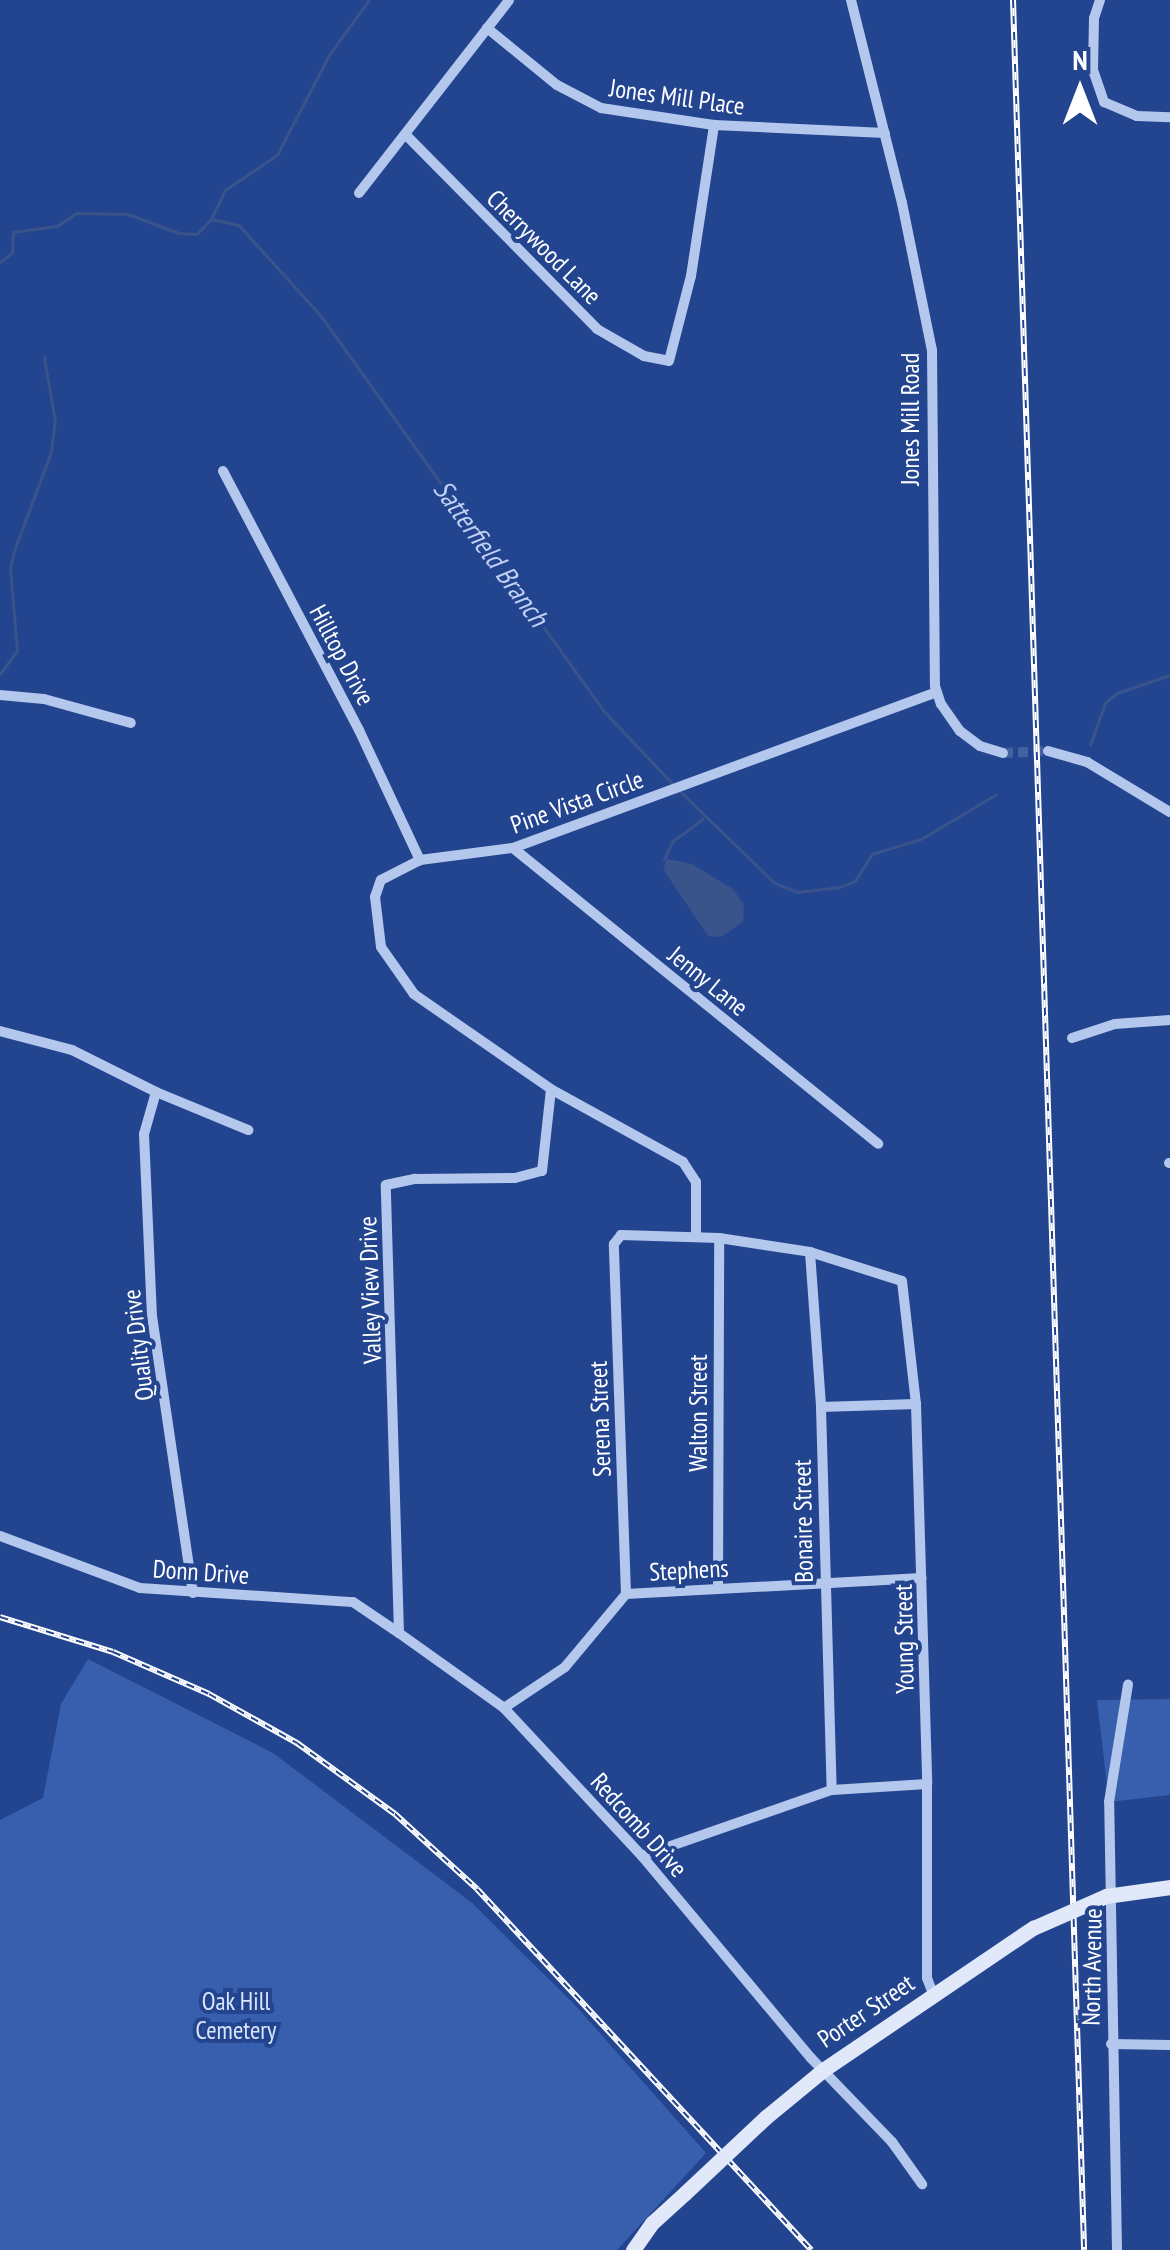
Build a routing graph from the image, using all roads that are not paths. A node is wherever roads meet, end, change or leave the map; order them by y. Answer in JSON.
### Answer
{"nodes":[{"id":1,"x":510,"y":0,"type":"edge"},
{"id":2,"x":852,"y":0,"type":"edge"},
{"id":3,"x":1100,"y":0,"type":"edge"},
{"id":4,"x":488,"y":28,"type":"junction"},
{"id":5,"x":1170,"y":117,"type":"edge"},
{"id":6,"x":714,"y":125,"type":"junction"},
{"id":7,"x":885,"y":133,"type":"junction"},
{"id":8,"x":407,"y":136,"type":"junction"},
{"id":9,"x":359,"y":194,"type":"dead end"},
{"id":10,"x":224,"y":472,"type":"dead end"},
{"id":11,"x":936,"y":692,"type":"junction"},
{"id":12,"x":0,"y":695,"type":"edge"},
{"id":13,"x":132,"y":724,"type":"dead end"},
{"id":14,"x":1048,"y":751,"type":"tunnel mouth"},
{"id":15,"x":1003,"y":753,"type":"tunnel mouth"},
{"id":16,"x":1170,"y":812,"type":"edge"},
{"id":17,"x":513,"y":848,"type":"junction"},
{"id":18,"x":420,"y":860,"type":"junction"},
{"id":19,"x":1170,"y":1020,"type":"edge"},
{"id":20,"x":0,"y":1031,"type":"edge"},
{"id":21,"x":1072,"y":1038,"type":"dead end"},
{"id":22,"x":551,"y":1089,"type":"junction"},
{"id":23,"x":156,"y":1092,"type":"junction"},
{"id":24,"x":248,"y":1130,"type":"dead end"},
{"id":25,"x":878,"y":1144,"type":"dead end"},
{"id":26,"x":696,"y":1237,"type":"junction"},
{"id":27,"x":718,"y":1238,"type":"junction"},
{"id":28,"x":810,"y":1252,"type":"junction"},
{"id":29,"x":916,"y":1404,"type":"junction"},
{"id":30,"x":821,"y":1407,"type":"junction"},
{"id":31,"x":0,"y":1536,"type":"edge"},
{"id":32,"x":922,"y":1578,"type":"junction"},
{"id":33,"x":824,"y":1584,"type":"junction"},
{"id":34,"x":718,"y":1588,"type":"junction"},
{"id":35,"x":193,"y":1593,"type":"junction"},
{"id":36,"x":626,"y":1594,"type":"junction"},
{"id":37,"x":400,"y":1634,"type":"junction"},
{"id":38,"x":1128,"y":1686,"type":"dead end"},
{"id":39,"x":504,"y":1708,"type":"junction"},
{"id":40,"x":927,"y":1784,"type":"junction"},
{"id":41,"x":832,"y":1790,"type":"junction"},
{"id":42,"x":642,"y":1856,"type":"junction"},
{"id":43,"x":1170,"y":1887,"type":"edge"},
{"id":44,"x":1109,"y":1895,"type":"junction"},
{"id":45,"x":934,"y":1996,"type":"junction"},
{"id":46,"x":1111,"y":2044,"type":"junction"},
{"id":47,"x":1170,"y":2045,"type":"edge"},
{"id":48,"x":823,"y":2070,"type":"junction"},
{"id":49,"x":922,"y":2184,"type":"dead end"},
{"id":50,"x":633,"y":2250,"type":"edge"},
{"id":51,"x":1117,"y":2250,"type":"edge"}],
"edges":[{"from":1,"to":4,"type":"street"},
{"from":2,"to":7,"type":"street","name":"Jones Mill Road"},
{"from":3,"to":5,"type":"street"},
{"from":4,"to":6,"type":"street","name":"Jones Mill Place"},
{"from":4,"to":8,"type":"street"},
{"from":6,"to":7,"type":"street","name":"Jones Mill Place"},
{"from":6,"to":8,"type":"street","name":"Cherrywood Lane"},
{"from":7,"to":11,"type":"street","name":"Jones Mill Road"},
{"from":8,"to":9,"type":"street"},
{"from":10,"to":18,"type":"street","name":"Hilltop Drive"},
{"from":11,"to":15,"type":"street"},
{"from":11,"to":17,"type":"street","name":"Pine Vista Circle"},
{"from":12,"to":13,"type":"street"},
{"from":14,"to":16,"type":"street"},
{"from":17,"to":18,"type":"street","name":"Pine Vista Circle"},
{"from":17,"to":25,"type":"street","name":"Jenny Lane"},
{"from":18,"to":22,"type":"street","name":"Pine Vista Circle"},
{"from":19,"to":21,"type":"street"},
{"from":20,"to":23,"type":"street"},
{"from":22,"to":26,"type":"street","name":"Pine Vista Circle"},
{"from":22,"to":37,"type":"street","name":"Valley View Drive"},
{"from":23,"to":24,"type":"street"},
{"from":23,"to":35,"type":"street","name":"Quality Drive"},
{"from":26,"to":27,"type":"street"},
{"from":26,"to":36,"type":"street","name":"Serena Street"},
{"from":27,"to":28,"type":"street"},
{"from":27,"to":34,"type":"street","name":"Walton Street"},
{"from":28,"to":29,"type":"street","name":"Young Street"},
{"from":28,"to":30,"type":"street","name":"Bonaire Street"},
{"from":29,"to":30,"type":"street"},
{"from":29,"to":32,"type":"street","name":"Young Street"},
{"from":30,"to":33,"type":"street","name":"Bonaire Street"},
{"from":31,"to":35,"type":"street","name":"Donn Drive"},
{"from":32,"to":33,"type":"street","name":"Stephens"},
{"from":32,"to":40,"type":"street","name":"Young Street"},
{"from":33,"to":34,"type":"street","name":"Stephens"},
{"from":33,"to":41,"type":"street","name":"Bonaire Street"},
{"from":34,"to":36,"type":"street","name":"Stephens"},
{"from":35,"to":37,"type":"street","name":"Donn Drive"},
{"from":36,"to":39,"type":"street","name":"Stephens"},
{"from":37,"to":39,"type":"street","name":"Redcomb Drive"},
{"from":38,"to":44,"type":"street","name":"North Avenue"},
{"from":39,"to":42,"type":"street","name":"Redcomb Drive"},
{"from":40,"to":41,"type":"street"},
{"from":40,"to":45,"type":"street","name":"Young Street"},
{"from":41,"to":42,"type":"street"},
{"from":42,"to":48,"type":"street","name":"Redcomb Drive"},
{"from":43,"to":44,"type":"street","name":"Porter Street"},
{"from":44,"to":45,"type":"street","name":"Porter Street","bridge":true},
{"from":44,"to":46,"type":"street","name":"North Avenue"},
{"from":45,"to":48,"type":"street","name":"Porter Street"},
{"from":46,"to":47,"type":"street"},
{"from":46,"to":51,"type":"street","name":"North Avenue"},
{"from":48,"to":49,"type":"street","name":"Redcomb Drive"},
{"from":48,"to":50,"type":"street","name":"Porter Street","bridge":true}]}
